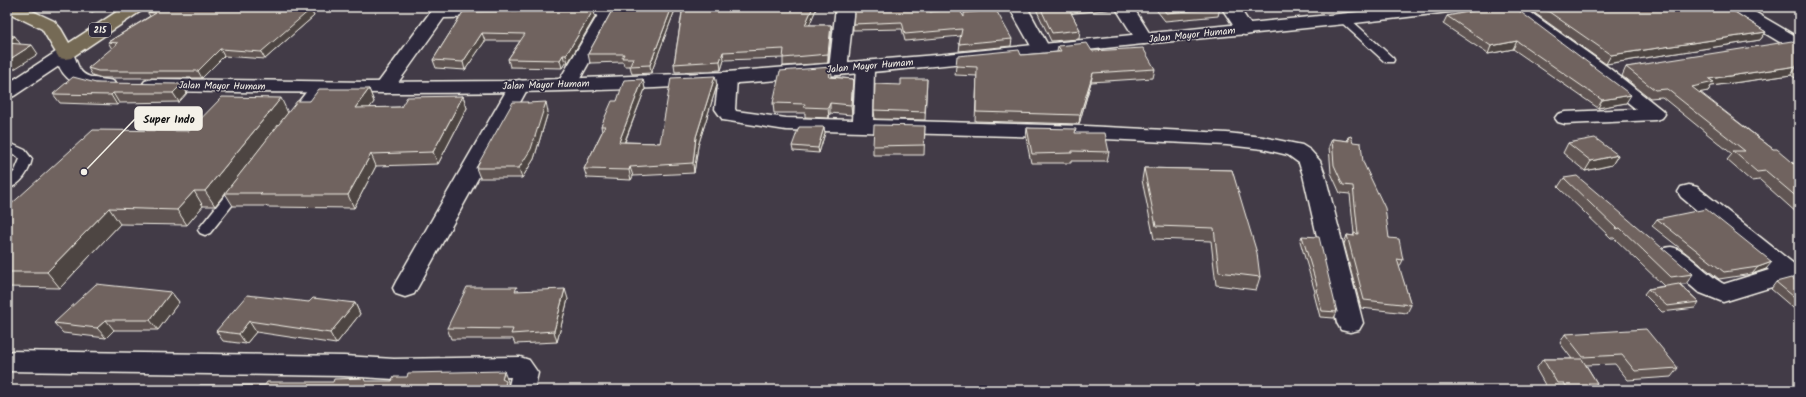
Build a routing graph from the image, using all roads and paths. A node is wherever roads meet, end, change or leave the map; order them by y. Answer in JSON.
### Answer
{"nodes":[{"id":1,"x":10,"y":7,"type":"edge"},
{"id":2,"x":134,"y":7,"type":"edge"},
{"id":3,"x":845,"y":7,"type":"edge"},
{"id":4,"x":1018,"y":7,"type":"edge"},
{"id":5,"x":1124,"y":7,"type":"edge"},
{"id":6,"x":1230,"y":7,"type":"edge"},
{"id":7,"x":1449,"y":7,"type":"edge"},
{"id":8,"x":1512,"y":7,"type":"edge"},
{"id":9,"x":1734,"y":7,"type":"edge"},
{"id":10,"x":610,"y":9,"type":"edge"},
{"id":11,"x":441,"y":10,"type":"edge"},
{"id":12,"x":547,"y":11,"type":"edge"},
{"id":13,"x":508,"y":12,"type":"edge"},
{"id":14,"x":1345,"y":20,"type":"junction"},
{"id":15,"x":1245,"y":30,"type":"junction"},
{"id":16,"x":1144,"y":39,"type":"junction"},
{"id":17,"x":1796,"y":44,"type":"edge"},
{"id":18,"x":1763,"y":46,"type":"edge"},
{"id":19,"x":1042,"y":51,"type":"junction"},
{"id":20,"x":65,"y":54,"type":"junction"},
{"id":21,"x":1389,"y":60,"type":"dead end"},
{"id":22,"x":865,"y":67,"type":"junction"},
{"id":23,"x":1626,"y":68,"type":"edge"},
{"id":24,"x":838,"y":69,"type":"junction"},
{"id":25,"x":1602,"y":72,"type":"junction"},
{"id":26,"x":728,"y":78,"type":"junction"},
{"id":27,"x":567,"y":84,"type":"junction"},
{"id":28,"x":518,"y":86,"type":"junction"},
{"id":29,"x":384,"y":87,"type":"junction"},
{"id":30,"x":315,"y":88,"type":"junction"},
{"id":31,"x":7,"y":92,"type":"edge"},
{"id":32,"x":1565,"y":118,"type":"dead end"},
{"id":33,"x":286,"y":125,"type":"edge"},
{"id":34,"x":863,"y":126,"type":"junction"},
{"id":35,"x":7,"y":146,"type":"edge"},
{"id":36,"x":248,"y":174,"type":"edge"},
{"id":37,"x":7,"y":185,"type":"edge"},
{"id":38,"x":1689,"y":192,"type":"dead end"},
{"id":39,"x":205,"y":230,"type":"dead end"},
{"id":40,"x":1654,"y":242,"type":"edge"},
{"id":41,"x":1794,"y":277,"type":"edge"},
{"id":42,"x":405,"y":288,"type":"dead end"},
{"id":43,"x":1350,"y":324,"type":"dead end"},
{"id":44,"x":7,"y":361,"type":"edge"},
{"id":45,"x":389,"y":379,"type":"edge"},
{"id":46,"x":520,"y":390,"type":"edge"}],
"edges":[{"from":1,"to":20,"type":"main road"},
{"from":2,"to":20,"type":"main road","number":"215"},
{"from":3,"to":24,"type":"street"},
{"from":4,"to":19,"type":"street"},
{"from":5,"to":16,"type":"street"},
{"from":6,"to":15,"type":"street"},
{"from":7,"to":14,"type":"street","name":"Jalan Mayor Humam"},
{"from":8,"to":25,"type":"street"},
{"from":9,"to":17,"type":"street"},
{"from":10,"to":12,"type":"street"},
{"from":10,"to":27,"type":"street"},
{"from":11,"to":13,"type":"street"},
{"from":11,"to":29,"type":"street"},
{"from":14,"to":15,"type":"street","name":"Jalan Mayor Humam"},
{"from":14,"to":21,"type":"lane"},
{"from":15,"to":16,"type":"street","name":"Jalan Mayor Humam"},
{"from":16,"to":19,"type":"street","name":"Jalan Mayor Humam"},
{"from":17,"to":18,"type":"street"},
{"from":19,"to":22,"type":"street","name":"Jalan Mayor Humam"},
{"from":20,"to":30,"type":"street","name":"Jalan Mayor Humam"},
{"from":20,"to":31,"type":"street"},
{"from":22,"to":24,"type":"street","name":"Jalan Mayor Humam"},
{"from":22,"to":34,"type":"street"},
{"from":23,"to":25,"type":"street"},
{"from":24,"to":26,"type":"street","name":"Jalan Mayor Humam"},
{"from":25,"to":32,"type":"street"},
{"from":26,"to":27,"type":"street","name":"Jalan Mayor Humam"},
{"from":26,"to":34,"type":"street"},
{"from":27,"to":28,"type":"street","name":"Jalan Mayor Humam"},
{"from":28,"to":29,"type":"street","name":"Jalan Mayor Humam"},
{"from":28,"to":42,"type":"street"},
{"from":29,"to":30,"type":"street","name":"Jalan Mayor Humam"},
{"from":30,"to":33,"type":"lane"},
{"from":34,"to":43,"type":"street"},
{"from":35,"to":37,"type":"lane"},
{"from":36,"to":39,"type":"lane"},
{"from":38,"to":41,"type":"street"},
{"from":40,"to":41,"type":"street"},
{"from":44,"to":45,"type":"street"},
{"from":45,"to":46,"type":"street"}]}
